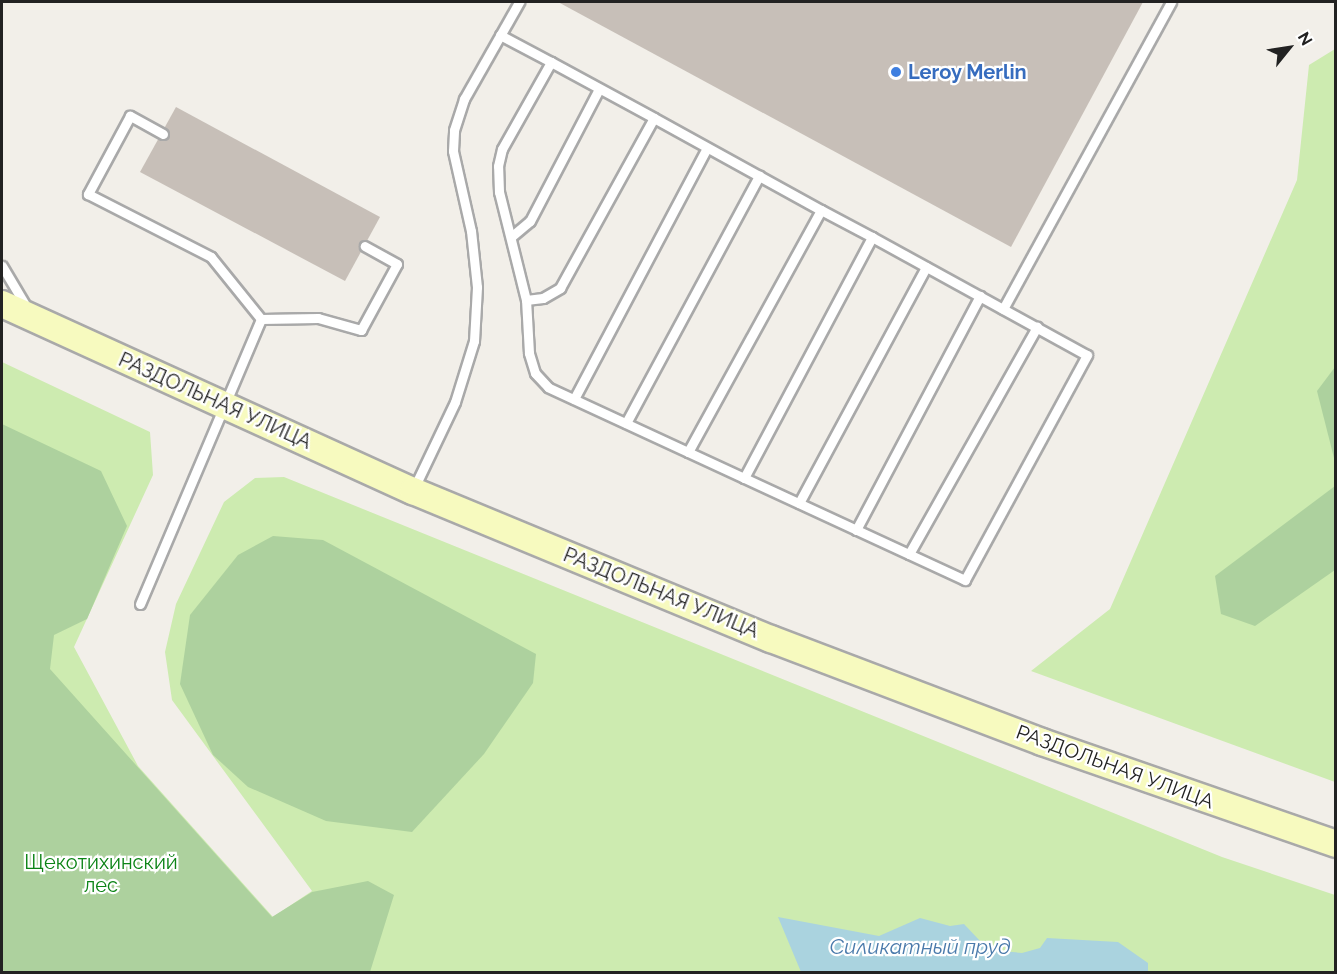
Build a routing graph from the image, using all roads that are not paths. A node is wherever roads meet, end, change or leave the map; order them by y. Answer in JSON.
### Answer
{"nodes":[{"id":1,"x":519,"y":2,"type":"edge"},
{"id":2,"x":1171,"y":2,"type":"edge"},
{"id":3,"x":500,"y":35,"type":"junction"},
{"id":4,"x":551,"y":62,"type":"junction"},
{"id":5,"x":599,"y":89,"type":"junction"},
{"id":6,"x":654,"y":118,"type":"junction"},
{"id":7,"x":163,"y":134,"type":"dead end"},
{"id":8,"x":707,"y":148,"type":"junction"},
{"id":9,"x":759,"y":176,"type":"junction"},
{"id":10,"x":821,"y":210,"type":"junction"},
{"id":11,"x":512,"y":236,"type":"junction"},
{"id":12,"x":872,"y":237,"type":"junction"},
{"id":13,"x":365,"y":246,"type":"dead end"},
{"id":14,"x":2,"y":266,"type":"edge"},
{"id":15,"x":926,"y":267,"type":"junction"},
{"id":16,"x":980,"y":296,"type":"junction"},
{"id":17,"x":526,"y":300,"type":"junction"},
{"id":18,"x":2,"y":304,"type":"edge"},
{"id":19,"x":1003,"y":309,"type":"junction"},
{"id":20,"x":261,"y":320,"type":"junction"},
{"id":21,"x":38,"y":321,"type":"junction"},
{"id":22,"x":1037,"y":327,"type":"junction"},
{"id":23,"x":574,"y":399,"type":"junction"},
{"id":24,"x":224,"y":404,"type":"junction"},
{"id":25,"x":626,"y":423,"type":"junction"},
{"id":26,"x":688,"y":452,"type":"junction"},
{"id":27,"x":744,"y":478,"type":"junction"},
{"id":28,"x":413,"y":491,"type":"junction"},
{"id":29,"x":799,"y":503,"type":"junction"},
{"id":30,"x":856,"y":530,"type":"junction"},
{"id":31,"x":909,"y":554,"type":"junction"},
{"id":32,"x":140,"y":604,"type":"dead end"},
{"id":33,"x":1335,"y":844,"type":"edge"}],
"edges":[{"from":1,"to":3,"type":"lane"},
{"from":2,"to":19,"type":"lane"},
{"from":3,"to":4,"type":"lane"},
{"from":3,"to":28,"type":"lane"},
{"from":4,"to":5,"type":"lane"},
{"from":4,"to":11,"type":"lane"},
{"from":5,"to":6,"type":"lane"},
{"from":5,"to":11,"type":"lane"},
{"from":6,"to":8,"type":"lane"},
{"from":6,"to":17,"type":"lane"},
{"from":7,"to":20,"type":"lane"},
{"from":8,"to":9,"type":"lane"},
{"from":8,"to":23,"type":"lane"},
{"from":9,"to":10,"type":"lane"},
{"from":9,"to":25,"type":"lane"},
{"from":10,"to":12,"type":"lane"},
{"from":10,"to":26,"type":"lane"},
{"from":11,"to":17,"type":"lane"},
{"from":12,"to":15,"type":"lane"},
{"from":12,"to":27,"type":"lane"},
{"from":13,"to":20,"type":"lane"},
{"from":14,"to":21,"type":"lane"},
{"from":15,"to":16,"type":"lane"},
{"from":15,"to":29,"type":"lane"},
{"from":16,"to":19,"type":"lane"},
{"from":16,"to":30,"type":"lane"},
{"from":17,"to":23,"type":"lane"},
{"from":18,"to":21,"type":"main road","name":"РАЗДОЛЬНАЯ УЛИЦА"},
{"from":19,"to":22,"type":"lane"},
{"from":20,"to":24,"type":"lane"},
{"from":21,"to":24,"type":"main road","name":"РАЗДОЛЬНАЯ УЛИЦА"},
{"from":22,"to":31,"type":"lane"},
{"from":22,"to":31,"type":"lane"},
{"from":23,"to":25,"type":"lane"},
{"from":24,"to":28,"type":"main road","name":"РАЗДОЛЬНАЯ УЛИЦА"},
{"from":24,"to":32,"type":"lane"},
{"from":25,"to":26,"type":"lane"},
{"from":26,"to":27,"type":"lane"},
{"from":27,"to":29,"type":"lane"},
{"from":28,"to":33,"type":"main road","name":"РАЗДОЛЬНАЯ УЛИЦА"},
{"from":29,"to":30,"type":"lane"},
{"from":30,"to":31,"type":"lane"}]}
